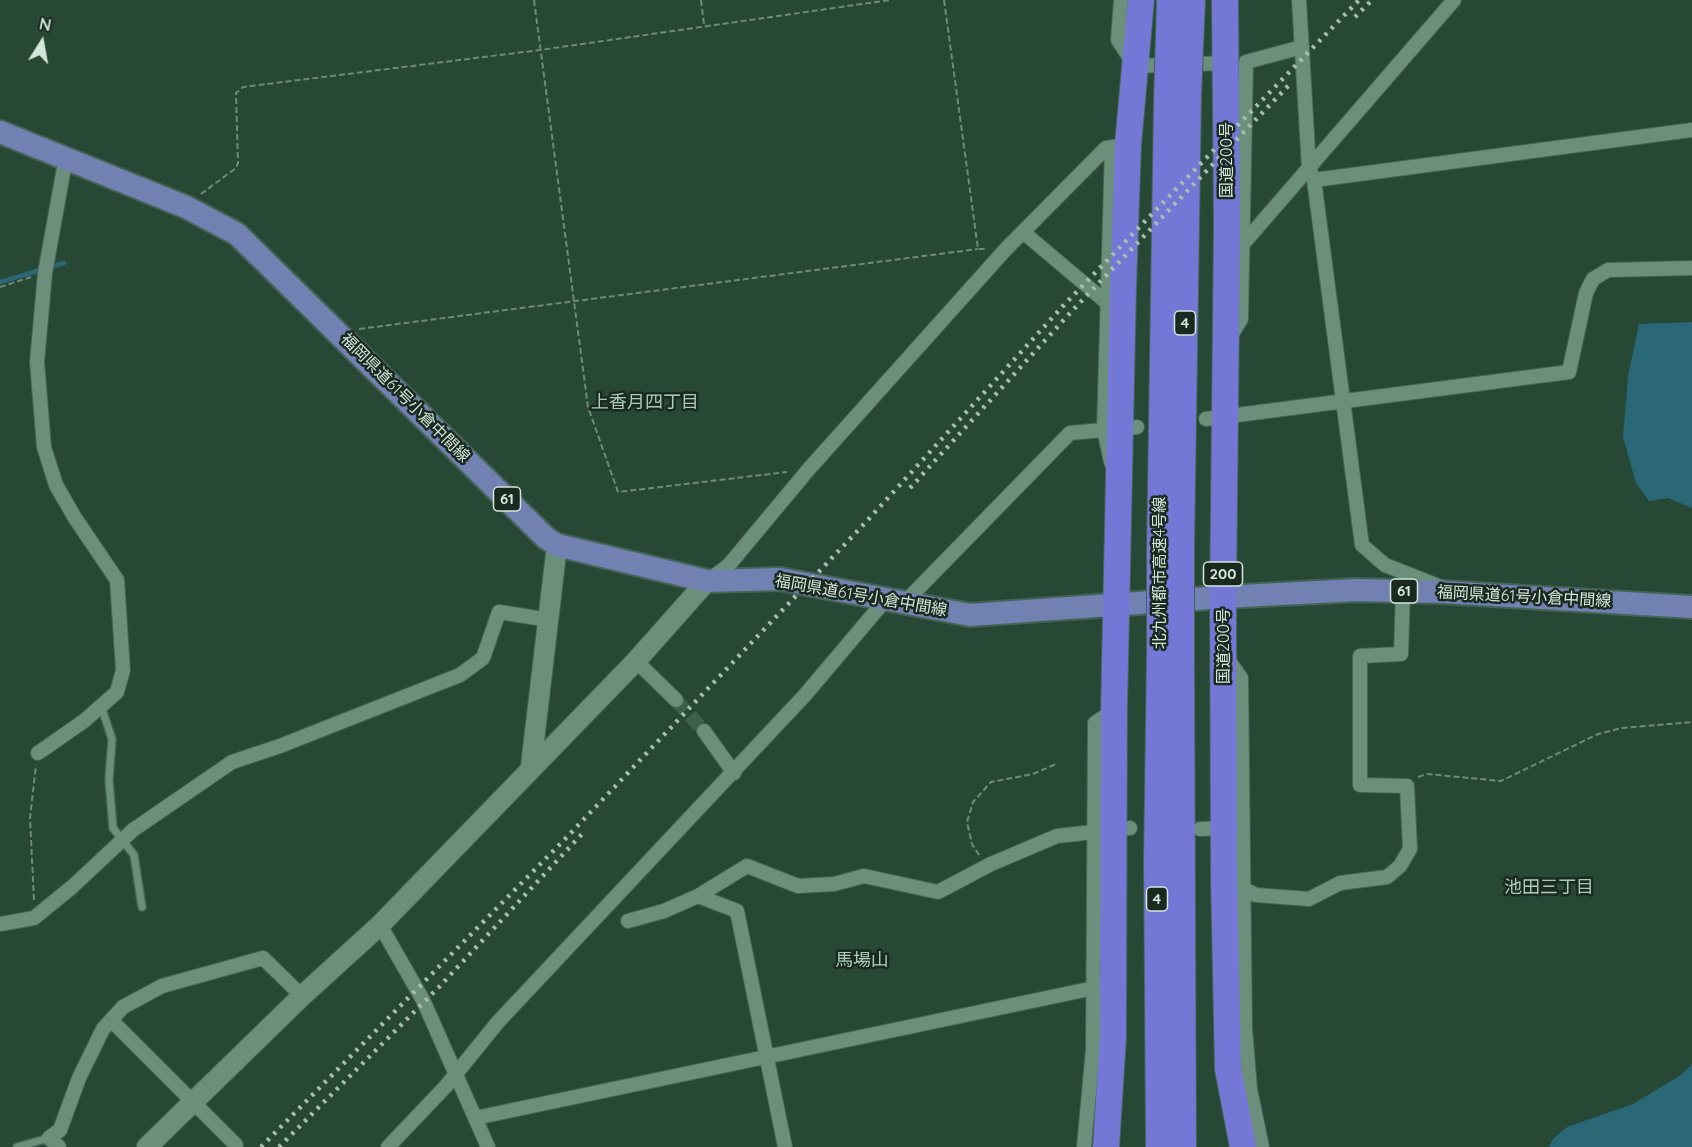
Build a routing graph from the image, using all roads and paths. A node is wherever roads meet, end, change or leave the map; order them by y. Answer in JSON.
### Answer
{"nodes":[{"id":1,"x":534,"y":0,"type":"edge"},
{"id":2,"x":701,"y":0,"type":"edge"},
{"id":3,"x":890,"y":0,"type":"edge"},
{"id":4,"x":944,"y":0,"type":"edge"},
{"id":5,"x":1121,"y":0,"type":"edge"},
{"id":6,"x":1142,"y":0,"type":"edge"},
{"id":7,"x":1170,"y":0,"type":"edge"},
{"id":8,"x":1192,"y":0,"type":"edge"},
{"id":9,"x":1225,"y":0,"type":"edge"},
{"id":10,"x":1299,"y":0,"type":"edge"},
{"id":11,"x":1454,"y":0,"type":"edge"},
{"id":12,"x":704,"y":25,"type":"junction"},
{"id":13,"x":1302,"y":47,"type":"junction"},
{"id":14,"x":540,"y":50,"type":"junction"},
{"id":15,"x":1236,"y":63,"type":"junction"},
{"id":16,"x":1135,"y":66,"type":"junction"},
{"id":17,"x":1178,"y":99,"type":"junction"},
{"id":18,"x":1692,"y":130,"type":"edge"},
{"id":19,"x":0,"y":132,"type":"edge"},
{"id":20,"x":1120,"y":146,"type":"junction"},
{"id":21,"x":66,"y":157,"type":"junction"},
{"id":22,"x":1312,"y":174,"type":"junction"},
{"id":23,"x":186,"y":207,"type":"junction"},
{"id":24,"x":1023,"y":232,"type":"junction"},
{"id":25,"x":1243,"y":244,"type":"junction"},
{"id":26,"x":978,"y":249,"type":"junction"},
{"id":27,"x":1005,"y":250,"type":"junction"},
{"id":28,"x":1692,"y":268,"type":"edge"},
{"id":29,"x":45,"y":273,"type":"junction"},
{"id":30,"x":0,"y":287,"type":"edge"},
{"id":31,"x":574,"y":301,"type":"junction"},
{"id":32,"x":1106,"y":302,"type":"junction"},
{"id":33,"x":338,"y":332,"type":"junction"},
{"id":34,"x":1225,"y":343,"type":"junction"},
{"id":35,"x":1344,"y":400,"type":"junction"},
{"id":36,"x":1215,"y":418,"type":"junction"},
{"id":37,"x":1120,"y":428,"type":"junction"},
{"id":38,"x":808,"y":470,"type":"junction"},
{"id":39,"x":556,"y":545,"type":"junction"},
{"id":40,"x":707,"y":581,"type":"junction"},
{"id":41,"x":1403,"y":591,"type":"junction"},
{"id":42,"x":1462,"y":595,"type":"junction"},
{"id":43,"x":1223,"y":597,"type":"junction"},
{"id":44,"x":896,"y":600,"type":"junction"},
{"id":45,"x":1117,"y":606,"type":"junction"},
{"id":46,"x":1692,"y":607,"type":"edge"},
{"id":47,"x":550,"y":620,"type":"junction"},
{"id":48,"x":1170,"y":650,"type":"junction"},
{"id":49,"x":636,"y":661,"type":"junction"},
{"id":50,"x":676,"y":700,"type":"tunnel mouth"},
{"id":51,"x":101,"y":706,"type":"junction"},
{"id":52,"x":1692,"y":722,"type":"edge"},
{"id":53,"x":704,"y":731,"type":"tunnel mouth"},
{"id":54,"x":38,"y":753,"type":"joint"},
{"id":55,"x":1056,"y":764,"type":"dead end"},
{"id":56,"x":531,"y":766,"type":"junction"},
{"id":57,"x":734,"y":774,"type":"junction"},
{"id":58,"x":1407,"y":786,"type":"junction"},
{"id":59,"x":1112,"y":830,"type":"junction"},
{"id":60,"x":123,"y":839,"type":"junction"},
{"id":61,"x":1180,"y":858,"type":"junction"},
{"id":62,"x":991,"y":864,"type":"junction"},
{"id":63,"x":1234,"y":884,"type":"junction"},
{"id":64,"x":698,"y":896,"type":"junction"},
{"id":65,"x":142,"y":907,"type":"dead end"},
{"id":66,"x":34,"y":918,"type":"junction"},
{"id":67,"x":628,"y":921,"type":"dead end"},
{"id":68,"x":0,"y":924,"type":"edge"},
{"id":69,"x":380,"y":925,"type":"junction"},
{"id":70,"x":1094,"y":988,"type":"junction"},
{"id":71,"x":302,"y":996,"type":"junction"},
{"id":72,"x":112,"y":1021,"type":"junction"},
{"id":73,"x":766,"y":1057,"type":"junction"},
{"id":74,"x":456,"y":1072,"type":"junction"},
{"id":75,"x":194,"y":1104,"type":"junction"},
{"id":76,"x":475,"y":1118,"type":"junction"},
{"id":77,"x":54,"y":1142,"type":"edge"},
{"id":78,"x":236,"y":1145,"type":"dead end"},
{"id":79,"x":17,"y":1147,"type":"edge"},
{"id":80,"x":147,"y":1147,"type":"edge"},
{"id":81,"x":388,"y":1147,"type":"edge"},
{"id":82,"x":488,"y":1147,"type":"edge"},
{"id":83,"x":785,"y":1147,"type":"edge"},
{"id":84,"x":1084,"y":1147,"type":"edge"},
{"id":85,"x":1106,"y":1147,"type":"edge"},
{"id":86,"x":1159,"y":1147,"type":"edge"},
{"id":87,"x":1183,"y":1147,"type":"edge"},
{"id":88,"x":1200,"y":1147,"type":"edge"},
{"id":89,"x":1243,"y":1147,"type":"edge"},
{"id":90,"x":1262,"y":1147,"type":"edge"}],
"edges":[{"from":1,"to":14,"type":"path"},
{"from":2,"to":12,"type":"path"},
{"from":3,"to":12,"type":"path"},
{"from":4,"to":26,"type":"path"},
{"from":5,"to":16,"type":"street"},
{"from":6,"to":16,"type":"highway"},
{"from":7,"to":17,"type":"highway","name":"北九州都市高速4号線","number":"4","bridge":true},
{"from":8,"to":17,"type":"highway","name":"北九州都市高速4号線","number":"4","bridge":true},
{"from":9,"to":15,"type":"highway","name":"国道200号","number":"200"},
{"from":10,"to":13,"type":"street"},
{"from":11,"to":22,"type":"street"},
{"from":12,"to":14,"type":"path"},
{"from":13,"to":15,"type":"street"},
{"from":13,"to":22,"type":"street"},
{"from":14,"to":23,"type":"path"},
{"from":14,"to":31,"type":"path"},
{"from":15,"to":16,"type":"street"},
{"from":15,"to":25,"type":"street"},
{"from":15,"to":34,"type":"highway","name":"国道200号","number":"200"},
{"from":16,"to":20,"type":"highway"},
{"from":17,"to":48,"type":"highway","name":"北九州都市高速4号線","number":"4","bridge":true},
{"from":18,"to":22,"type":"street"},
{"from":19,"to":21,"type":"main road","name":"福岡県道61号小倉中間線","number":"61"},
{"from":20,"to":24,"type":"street"},
{"from":20,"to":32,"type":"street"},
{"from":20,"to":37,"type":"highway"},
{"from":21,"to":23,"type":"main road","name":"福岡県道61号小倉中間線","number":"61"},
{"from":21,"to":29,"type":"street"},
{"from":22,"to":25,"type":"street"},
{"from":22,"to":35,"type":"street"},
{"from":23,"to":33,"type":"main road","name":"福岡県道61号小倉中間線","number":"61"},
{"from":24,"to":27,"type":"street"},
{"from":24,"to":32,"type":"street"},
{"from":25,"to":34,"type":"street"},
{"from":26,"to":27,"type":"path"},
{"from":26,"to":31,"type":"path"},
{"from":27,"to":38,"type":"street"},
{"from":28,"to":35,"type":"street"},
{"from":29,"to":30,"type":"path"},
{"from":29,"to":51,"type":"street"},
{"from":31,"to":33,"type":"path"},
{"from":31,"to":38,"type":"path"},
{"from":32,"to":37,"type":"street"},
{"from":33,"to":39,"type":"main road","name":"福岡県道61号小倉中間線","number":"61"},
{"from":34,"to":36,"type":"highway","name":"国道200号","number":"200"},
{"from":35,"to":36,"type":"street"},
{"from":35,"to":42,"type":"street"},
{"from":36,"to":43,"type":"highway","name":"国道200号","number":"200"},
{"from":37,"to":44,"type":"street"},
{"from":37,"to":45,"type":"highway"},
{"from":38,"to":40,"type":"street"},
{"from":39,"to":40,"type":"main road","name":"福岡県道61号小倉中間線","number":"61"},
{"from":39,"to":47,"type":"street"},
{"from":40,"to":44,"type":"main road","name":"福岡県道61号小倉中間線","number":"61"},
{"from":40,"to":49,"type":"street"},
{"from":41,"to":42,"type":"main road","name":"福岡県道61号小倉中間線","number":"61"},
{"from":41,"to":43,"type":"main road","name":"福岡県道61号小倉中間線","number":"61"},
{"from":41,"to":58,"type":"street"},
{"from":42,"to":46,"type":"main road","name":"福岡県道61号小倉中間線","number":"61"},
{"from":43,"to":45,"type":"main road","name":"福岡県道61号小倉中間線","number":"61"},
{"from":43,"to":63,"type":"highway","name":"国道200号","number":"200"},
{"from":44,"to":45,"type":"main road","name":"福岡県道61号小倉中間線","number":"61"},
{"from":44,"to":57,"type":"street"},
{"from":45,"to":59,"type":"highway"},
{"from":47,"to":56,"type":"street"},
{"from":47,"to":60,"type":"street"},
{"from":48,"to":61,"type":"highway","name":"北九州都市高速4号線","number":"4"},
{"from":48,"to":86,"type":"highway","name":"北九州都市高速4号線","number":"4"},
{"from":49,"to":50,"type":"street"},
{"from":49,"to":56,"type":"street"},
{"from":51,"to":54,"type":"street"},
{"from":51,"to":60,"type":"lane"},
{"from":52,"to":58,"type":"path"},
{"from":53,"to":57,"type":"street"},
{"from":54,"to":66,"type":"path"},
{"from":55,"to":62,"type":"path"},
{"from":56,"to":69,"type":"street"},
{"from":57,"to":74,"type":"street"},
{"from":58,"to":63,"type":"street"},
{"from":59,"to":62,"type":"street"},
{"from":59,"to":70,"type":"street"},
{"from":59,"to":85,"type":"highway"},
{"from":60,"to":65,"type":"lane"},
{"from":60,"to":66,"type":"street"},
{"from":61,"to":87,"type":"highway","name":"北九州都市高速4号線","number":"4"},
{"from":61,"to":88,"type":"highway"},
{"from":62,"to":64,"type":"street"},
{"from":63,"to":89,"type":"highway","name":"国道200号","number":"200"},
{"from":63,"to":90,"type":"street"},
{"from":64,"to":67,"type":"street"},
{"from":64,"to":73,"type":"street"},
{"from":66,"to":68,"type":"street"},
{"from":69,"to":71,"type":"street"},
{"from":69,"to":74,"type":"street"},
{"from":70,"to":73,"type":"street"},
{"from":70,"to":84,"type":"street"},
{"from":71,"to":72,"type":"street"},
{"from":71,"to":75,"type":"street"},
{"from":72,"to":75,"type":"street"},
{"from":72,"to":77,"type":"street"},
{"from":73,"to":76,"type":"street"},
{"from":73,"to":83,"type":"street"},
{"from":74,"to":76,"type":"street"},
{"from":74,"to":81,"type":"street"},
{"from":75,"to":78,"type":"street"},
{"from":75,"to":80,"type":"street"},
{"from":76,"to":82,"type":"street"},
{"from":77,"to":79,"type":"lane"}]}
